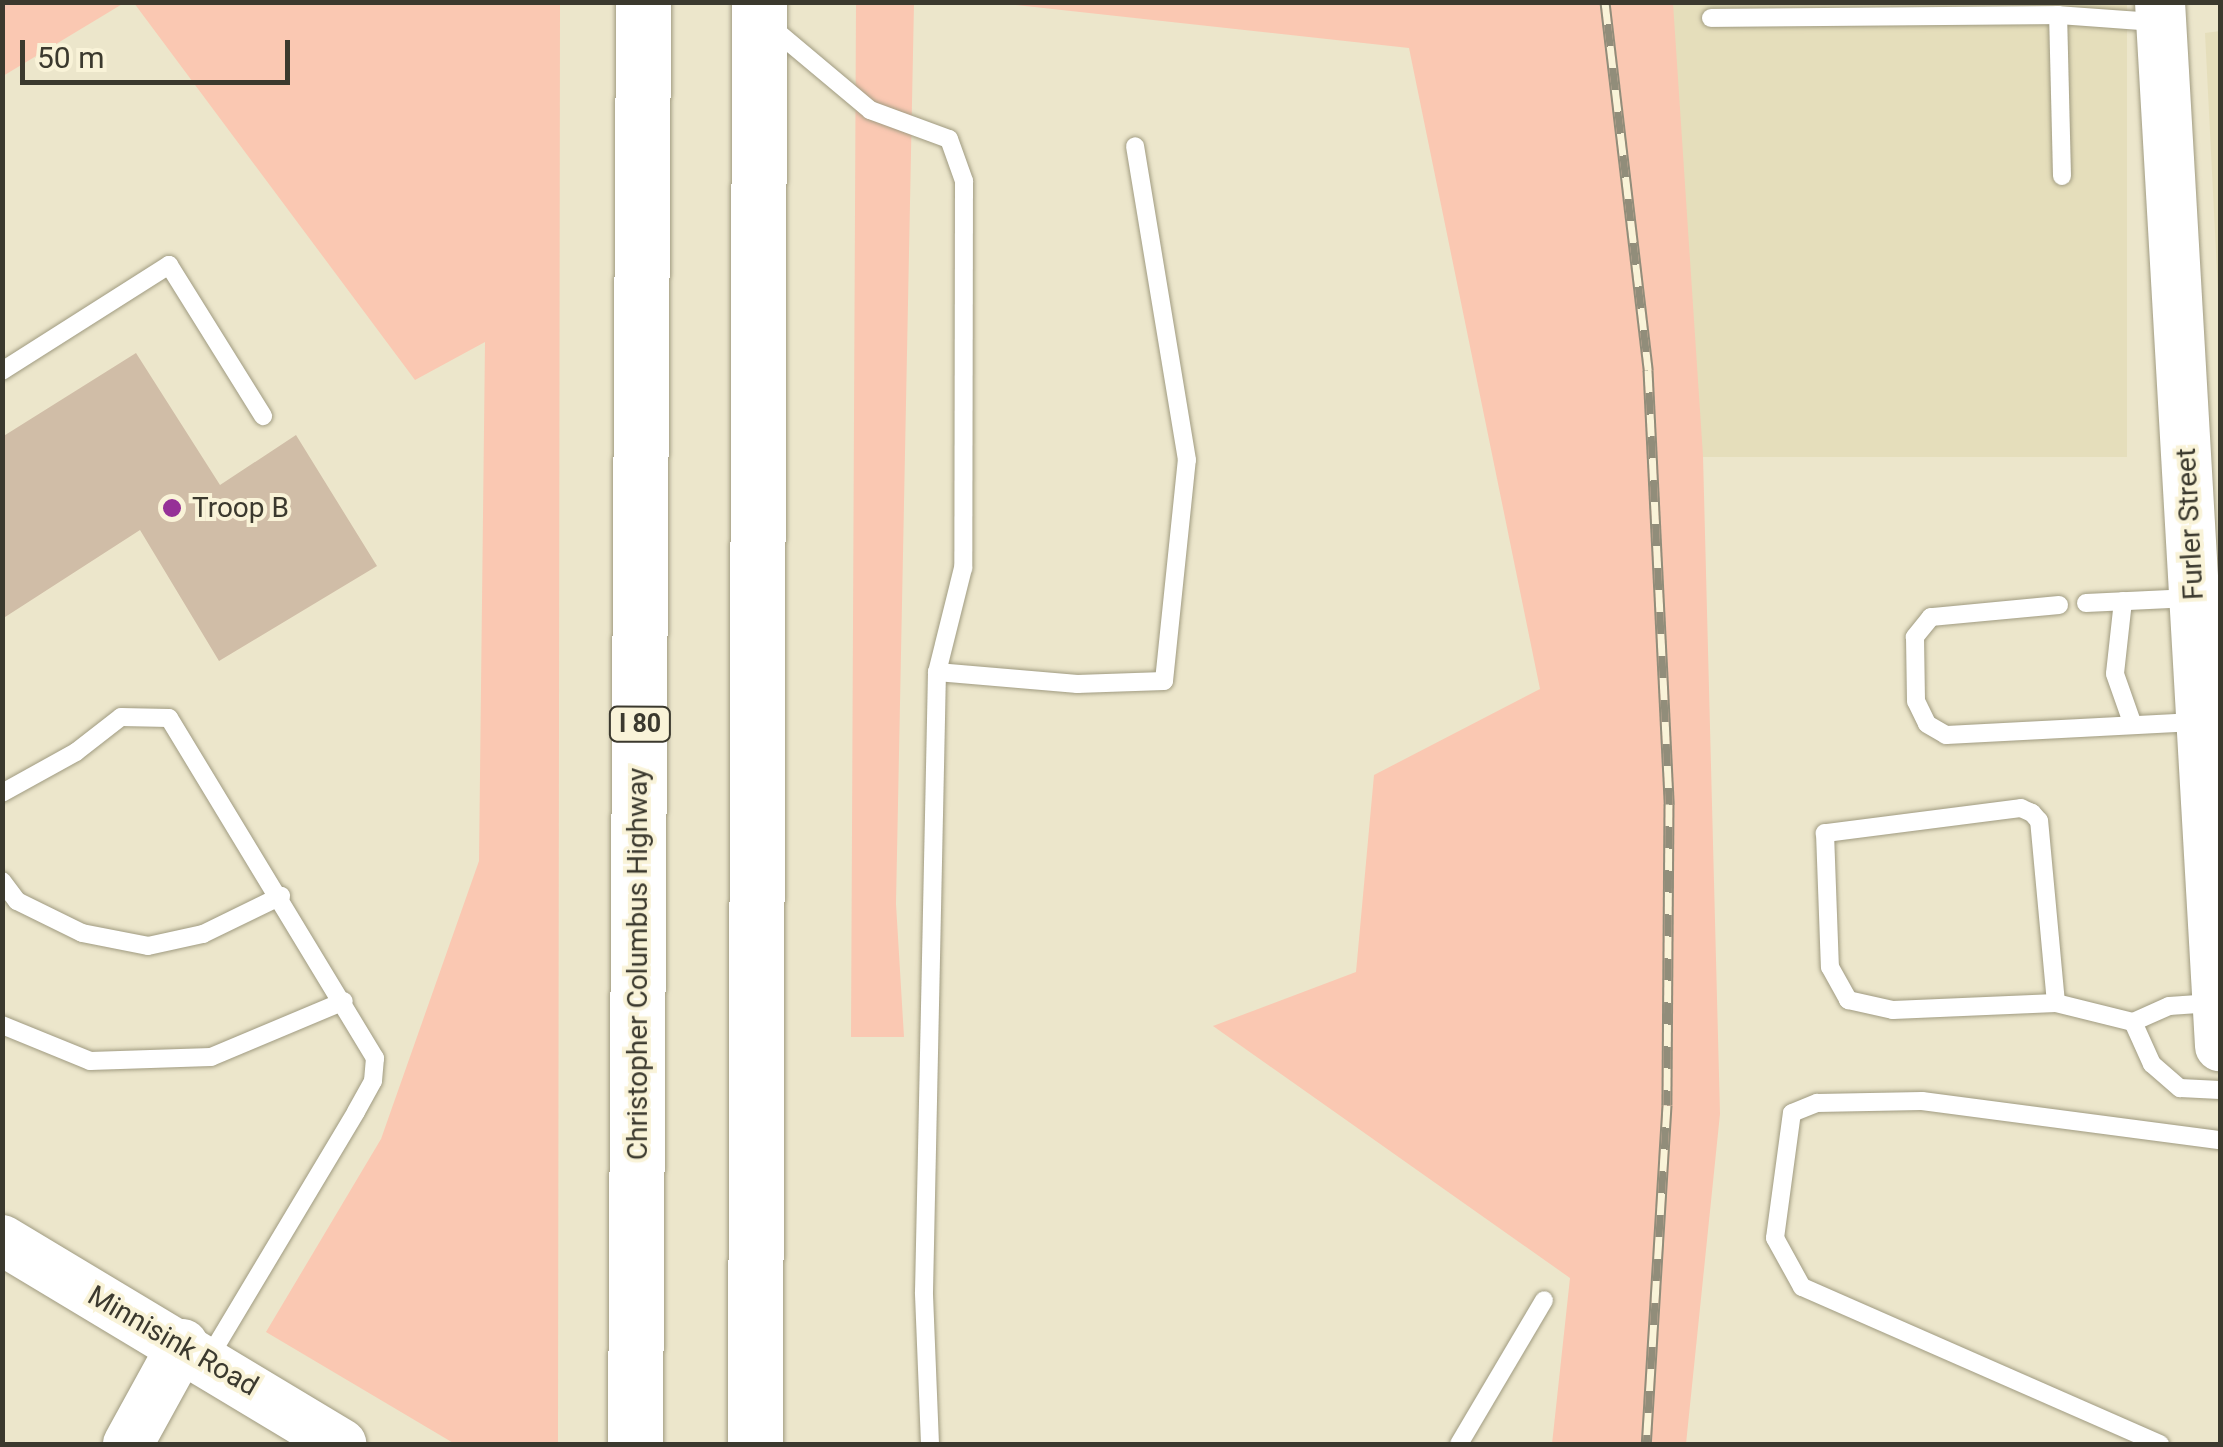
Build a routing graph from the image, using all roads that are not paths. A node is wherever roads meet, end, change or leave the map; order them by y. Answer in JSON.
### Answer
{"nodes":[{"id":1,"x":643,"y":2,"type":"edge"},
{"id":2,"x":759,"y":10,"type":"edge"},
{"id":3,"x":2161,"y":13,"type":"edge"},
{"id":4,"x":2058,"y":15,"type":"junction"},
{"id":5,"x":1711,"y":18,"type":"dead end"},
{"id":6,"x":1135,"y":146,"type":"dead end"},
{"id":7,"x":2062,"y":176,"type":"dead end"},
{"id":8,"x":2,"y":371,"type":"edge"},
{"id":9,"x":263,"y":416,"type":"dead end"},
{"id":10,"x":2194,"y":598,"type":"junction"},
{"id":11,"x":2123,"y":601,"type":"junction"},
{"id":12,"x":2086,"y":603,"type":"dead end"},
{"id":13,"x":2059,"y":605,"type":"dead end"},
{"id":14,"x":937,"y":672,"type":"junction"},
{"id":15,"x":2202,"y":722,"type":"junction"},
{"id":16,"x":2133,"y":725,"type":"junction"},
{"id":17,"x":2,"y":793,"type":"edge"},
{"id":18,"x":2,"y":881,"type":"edge"},
{"id":19,"x":282,"y":896,"type":"junction"},
{"id":20,"x":344,"y":1001,"type":"junction"},
{"id":21,"x":2056,"y":1003,"type":"junction"},
{"id":22,"x":2133,"y":1022,"type":"junction"},
{"id":23,"x":2219,"y":1024,"type":"edge"},
{"id":24,"x":2,"y":1025,"type":"edge"},
{"id":25,"x":2220,"y":1090,"type":"edge"},
{"id":26,"x":2220,"y":1140,"type":"edge"},
{"id":27,"x":2,"y":1240,"type":"edge"},
{"id":28,"x":1544,"y":1300,"type":"dead end"},
{"id":29,"x":195,"y":1352,"type":"junction"},
{"id":30,"x":128,"y":1444,"type":"edge"},
{"id":31,"x":341,"y":1444,"type":"edge"},
{"id":32,"x":635,"y":1444,"type":"edge"},
{"id":33,"x":755,"y":1444,"type":"edge"},
{"id":34,"x":930,"y":1444,"type":"edge"},
{"id":35,"x":1459,"y":1444,"type":"edge"},
{"id":36,"x":2160,"y":1444,"type":"edge"}],
"edges":[{"from":1,"to":32,"type":"highway","name":"Christopher Columbus Highway","number":"I 80"},
{"from":2,"to":14,"type":"lane"},
{"from":2,"to":33,"type":"highway"},
{"from":3,"to":4,"type":"lane"},
{"from":3,"to":10,"type":"street","name":"Furler Street"},
{"from":4,"to":5,"type":"lane"},
{"from":4,"to":7,"type":"lane"},
{"from":6,"to":14,"type":"lane"},
{"from":8,"to":9,"type":"lane"},
{"from":10,"to":11,"type":"lane"},
{"from":10,"to":15,"type":"street","name":"Furler Street"},
{"from":11,"to":12,"type":"lane"},
{"from":11,"to":16,"type":"lane"},
{"from":13,"to":16,"type":"lane"},
{"from":14,"to":34,"type":"lane"},
{"from":15,"to":16,"type":"lane"},
{"from":15,"to":23,"type":"street","name":"Furler Street"},
{"from":17,"to":19,"type":"lane"},
{"from":18,"to":19,"type":"lane"},
{"from":19,"to":20,"type":"lane"},
{"from":20,"to":24,"type":"lane"},
{"from":20,"to":29,"type":"lane"},
{"from":21,"to":21,"type":"lane"},
{"from":21,"to":22,"type":"lane"},
{"from":22,"to":23,"type":"lane"},
{"from":22,"to":25,"type":"lane"},
{"from":26,"to":36,"type":"lane"},
{"from":27,"to":29,"type":"street","name":"Minnisink Road"},
{"from":28,"to":35,"type":"lane"},
{"from":29,"to":30,"type":"street"},
{"from":29,"to":31,"type":"street","name":"Minnisink Road"}]}
